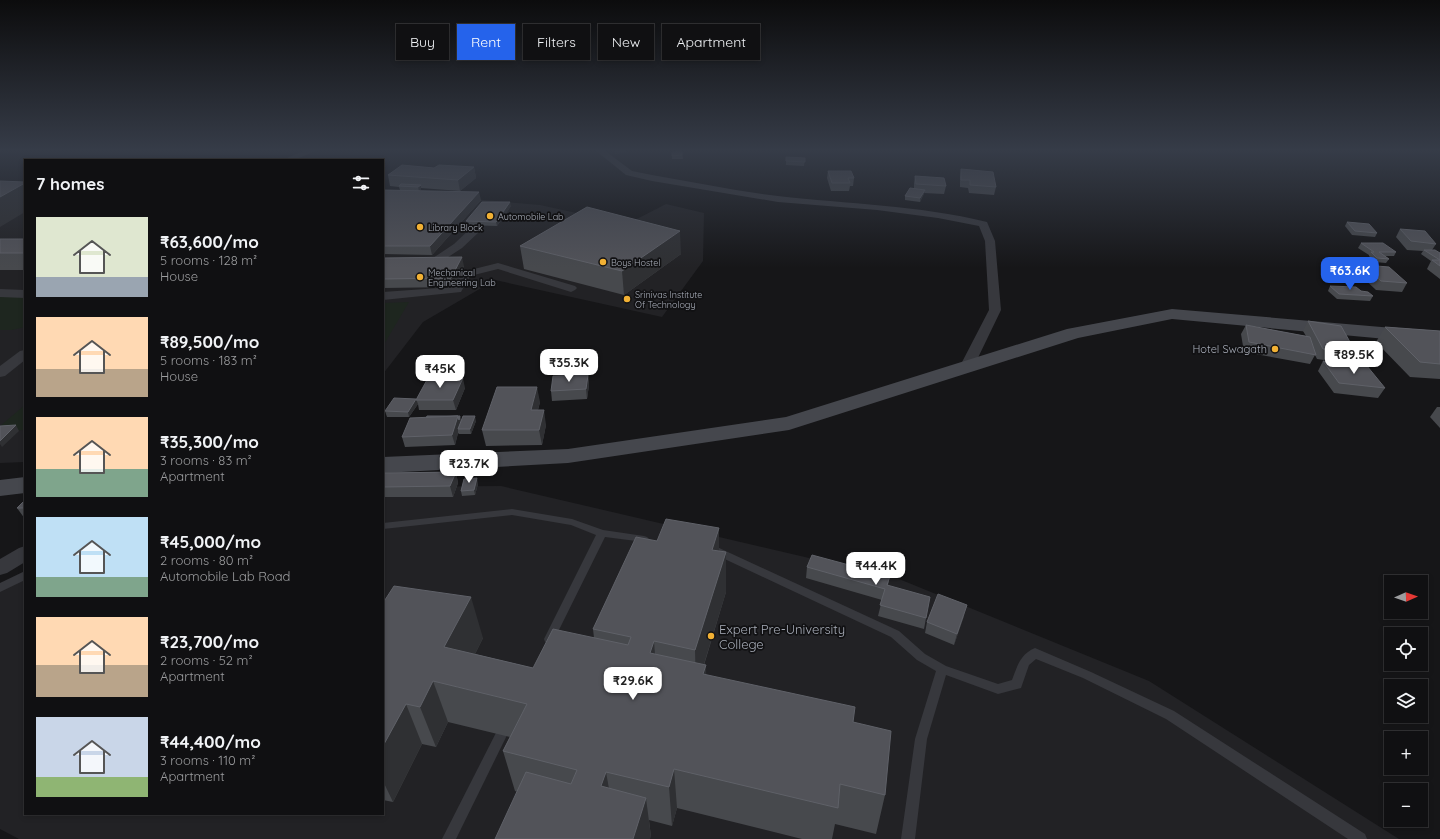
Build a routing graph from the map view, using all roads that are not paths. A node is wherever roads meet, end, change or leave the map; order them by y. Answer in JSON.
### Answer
{"nodes":[{"id":1,"x":719,"y":189,"type":"edge"},
{"id":2,"x":476,"y":228,"type":"dead end"},
{"id":3,"x":384,"y":262,"type":"edge"},
{"id":4,"x":571,"y":288,"type":"dead end"},
{"id":5,"x":0,"y":293,"type":"edge"},
{"id":6,"x":24,"y":294,"type":"edge"},
{"id":7,"x":384,"y":296,"type":"edge"},
{"id":8,"x":1440,"y":338,"type":"edge"},
{"id":9,"x":24,"y":355,"type":"edge"},
{"id":10,"x":967,"y":366,"type":"junction"},
{"id":11,"x":0,"y":373,"type":"edge"},
{"id":12,"x":384,"y":465,"type":"edge"},
{"id":13,"x":24,"y":486,"type":"edge"},
{"id":14,"x":0,"y":488,"type":"edge"},
{"id":15,"x":384,"y":526,"type":"edge"},
{"id":16,"x":602,"y":533,"type":"junction"},
{"id":17,"x":654,"y":541,"type":"edge"},
{"id":18,"x":706,"y":549,"type":"edge"},
{"id":19,"x":24,"y":554,"type":"edge"},
{"id":20,"x":0,"y":568,"type":"edge"},
{"id":21,"x":24,"y":576,"type":"edge"},
{"id":22,"x":0,"y":588,"type":"edge"},
{"id":23,"x":545,"y":647,"type":"edge"},
{"id":24,"x":942,"y":669,"type":"junction"},
{"id":25,"x":510,"y":718,"type":"edge"},
{"id":26,"x":449,"y":839,"type":"edge"},
{"id":27,"x":908,"y":839,"type":"edge"},
{"id":28,"x":1360,"y":839,"type":"edge"}],
"edges":[{"from":1,"to":10,"type":"street"},
{"from":2,"to":3,"type":"street"},
{"from":4,"to":7,"type":"street"},
{"from":5,"to":6,"type":"street"},
{"from":8,"to":10,"type":"main road"},
{"from":9,"to":11,"type":"street"},
{"from":10,"to":12,"type":"main road"},
{"from":13,"to":14,"type":"main road"},
{"from":15,"to":16,"type":"lane"},
{"from":16,"to":17,"type":"lane"},
{"from":16,"to":23,"type":"lane"},
{"from":18,"to":24,"type":"lane"},
{"from":19,"to":20,"type":"street"},
{"from":21,"to":22,"type":"lane"},
{"from":24,"to":27,"type":"lane"},
{"from":24,"to":28,"type":"lane"},
{"from":25,"to":26,"type":"lane"}]}
